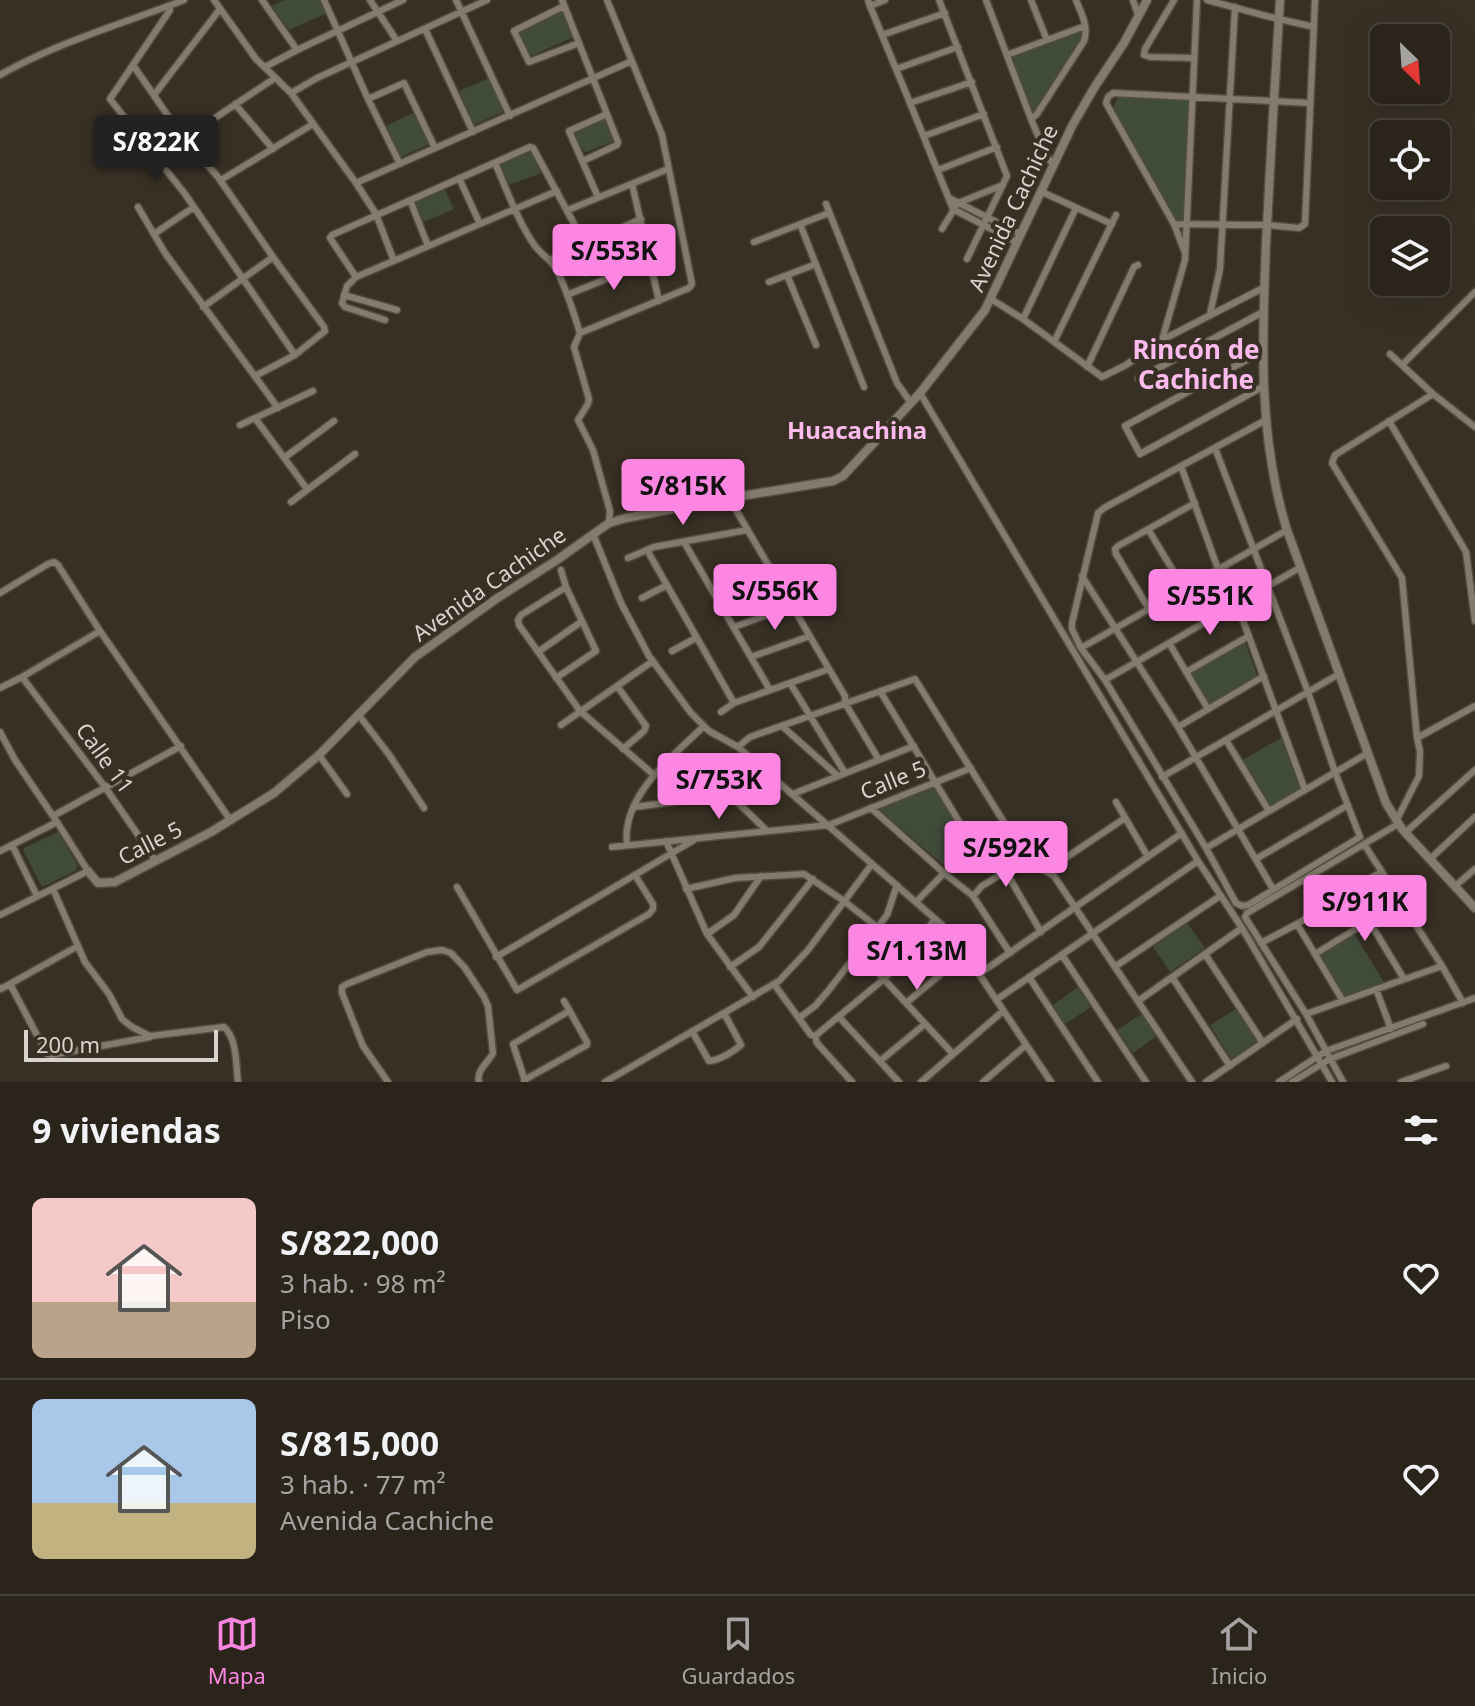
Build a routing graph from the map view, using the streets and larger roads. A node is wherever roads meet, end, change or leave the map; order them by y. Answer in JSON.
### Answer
{"nodes":[{"id":1,"x":184,"y":0,"type":"edge"},
{"id":2,"x":214,"y":0,"type":"edge"},
{"id":3,"x":262,"y":0,"type":"edge"},
{"id":4,"x":324,"y":0,"type":"edge"},
{"id":5,"x":370,"y":0,"type":"edge"},
{"id":6,"x":403,"y":0,"type":"edge"},
{"id":7,"x":456,"y":0,"type":"edge"},
{"id":8,"x":487,"y":0,"type":"edge"},
{"id":9,"x":607,"y":0,"type":"edge"},
{"id":10,"x":885,"y":0,"type":"edge"},
{"id":11,"x":939,"y":0,"type":"edge"},
{"id":12,"x":986,"y":0,"type":"edge"},
{"id":13,"x":1031,"y":0,"type":"edge"},
{"id":14,"x":1076,"y":0,"type":"edge"},
{"id":15,"x":1133,"y":0,"type":"edge"},
{"id":16,"x":1147,"y":0,"type":"edge"},
{"id":17,"x":1174,"y":0,"type":"edge"},
{"id":18,"x":1197,"y":0,"type":"edge"},
{"id":19,"x":1207,"y":0,"type":"edge"},
{"id":20,"x":1280,"y":0,"type":"edge"},
{"id":21,"x":1315,"y":0,"type":"edge"},
{"id":22,"x":563,"y":3,"type":"edge"},
{"id":23,"x":869,"y":3,"type":"edge"},
{"id":24,"x":1235,"y":7,"type":"junction"},
{"id":25,"x":220,"y":9,"type":"junction"},
{"id":26,"x":170,"y":10,"type":"dead end"},
{"id":27,"x":378,"y":12,"type":"junction"},
{"id":28,"x":462,"y":12,"type":"junction"},
{"id":29,"x":945,"y":13,"type":"junction"},
{"id":30,"x":1138,"y":15,"type":"junction"},
{"id":31,"x":1279,"y":19,"type":"junction"},
{"id":32,"x":1085,"y":26,"type":"junction"},
{"id":33,"x":1314,"y":27,"type":"junction"},
{"id":34,"x":425,"y":29,"type":"junction"},
{"id":35,"x":338,"y":31,"type":"junction"},
{"id":36,"x":882,"y":35,"type":"junction"},
{"id":37,"x":1047,"y":40,"type":"junction"},
{"id":38,"x":397,"y":41,"type":"junction"},
{"id":39,"x":579,"y":43,"type":"junction"},
{"id":40,"x":958,"y":47,"type":"junction"},
{"id":41,"x":297,"y":50,"type":"junction"},
{"id":42,"x":1007,"y":55,"type":"junction"},
{"id":43,"x":1194,"y":58,"type":"junction"},
{"id":44,"x":632,"y":61,"type":"junction"},
{"id":45,"x":352,"y":62,"type":"junction"},
{"id":46,"x":133,"y":65,"type":"junction"},
{"id":47,"x":265,"y":67,"type":"junction"},
{"id":48,"x":896,"y":69,"type":"junction"},
{"id":49,"x":0,"y":75,"type":"edge"},
{"id":50,"x":275,"y":78,"type":"junction"},
{"id":51,"x":593,"y":79,"type":"junction"},
{"id":52,"x":972,"y":82,"type":"junction"},
{"id":53,"x":291,"y":93,"type":"junction"},
{"id":54,"x":154,"y":95,"type":"junction"},
{"id":55,"x":1192,"y":96,"type":"junction"},
{"id":56,"x":1230,"y":98,"type":"junction"},
{"id":57,"x":368,"y":99,"type":"junction"},
{"id":58,"x":1274,"y":100,"type":"junction"},
{"id":59,"x":910,"y":103,"type":"junction"},
{"id":60,"x":1310,"y":103,"type":"junction"},
{"id":61,"x":235,"y":104,"type":"junction"},
{"id":62,"x":607,"y":114,"type":"junction"},
{"id":63,"x":984,"y":114,"type":"junction"},
{"id":64,"x":510,"y":116,"type":"junction"},
{"id":65,"x":1031,"y":119,"type":"junction"},
{"id":66,"x":313,"y":124,"type":"junction"},
{"id":67,"x":473,"y":132,"type":"junction"},
{"id":68,"x":924,"y":136,"type":"junction"},
{"id":69,"x":184,"y":139,"type":"junction"},
{"id":70,"x":997,"y":147,"type":"junction"},
{"id":71,"x":435,"y":148,"type":"junction"},
{"id":72,"x":273,"y":149,"type":"junction"},
{"id":73,"x":155,"y":158,"type":"junction"},
{"id":74,"x":583,"y":161,"type":"junction"},
{"id":75,"x":495,"y":163,"type":"junction"},
{"id":76,"x":400,"y":164,"type":"junction"},
{"id":77,"x":1054,"y":165,"type":"junction"},
{"id":78,"x":668,"y":169,"type":"junction"},
{"id":79,"x":938,"y":170,"type":"junction"},
{"id":80,"x":459,"y":178,"type":"junction"},
{"id":81,"x":221,"y":180,"type":"junction"},
{"id":82,"x":356,"y":183,"type":"junction"},
{"id":83,"x":632,"y":184,"type":"junction"},
{"id":84,"x":1003,"y":185,"type":"junction"},
{"id":85,"x":557,"y":191,"type":"junction"},
{"id":86,"x":1042,"y":192,"type":"junction"},
{"id":87,"x":598,"y":197,"type":"junction"},
{"id":88,"x":410,"y":200,"type":"junction"},
{"id":89,"x":826,"y":204,"type":"dead end"},
{"id":90,"x":956,"y":206,"type":"junction"},
{"id":91,"x":138,"y":207,"type":"dead end"},
{"id":92,"x":194,"y":207,"type":"junction"},
{"id":93,"x":1076,"y":208,"type":"junction"},
{"id":94,"x":515,"y":209,"type":"junction"},
{"id":95,"x":568,"y":210,"type":"junction"},
{"id":96,"x":829,"y":213,"type":"junction"},
{"id":97,"x":376,"y":214,"type":"junction"},
{"id":98,"x":1116,"y":215,"type":"dead end"},
{"id":99,"x":641,"y":219,"type":"junction"},
{"id":100,"x":985,"y":221,"type":"junction"},
{"id":101,"x":480,"y":224,"type":"junction"},
{"id":102,"x":800,"y":224,"type":"junction"},
{"id":103,"x":1112,"y":224,"type":"junction"},
{"id":104,"x":1174,"y":224,"type":"junction"},
{"id":105,"x":1186,"y":225,"type":"junction"},
{"id":106,"x":1267,"y":225,"type":"junction"},
{"id":107,"x":1223,"y":226,"type":"junction"},
{"id":108,"x":942,"y":229,"type":"dead end"},
{"id":109,"x":154,"y":234,"type":"junction"},
{"id":110,"x":1018,"y":238,"type":"junction"},
{"id":111,"x":754,"y":242,"type":"dead end"},
{"id":112,"x":585,"y":244,"type":"junction"},
{"id":113,"x":428,"y":246,"type":"junction"},
{"id":114,"x":1185,"y":253,"type":"junction"},
{"id":115,"x":273,"y":257,"type":"junction"},
{"id":116,"x":967,"y":259,"type":"dead end"},
{"id":117,"x":549,"y":260,"type":"junction"},
{"id":118,"x":394,"y":261,"type":"junction"},
{"id":119,"x":650,"y":261,"type":"junction"},
{"id":120,"x":816,"y":264,"type":"junction"},
{"id":121,"x":1138,"y":265,"type":"dead end"},
{"id":122,"x":787,"y":275,"type":"junction"},
{"id":123,"x":356,"y":277,"type":"junction"},
{"id":124,"x":243,"y":279,"type":"junction"},
{"id":125,"x":769,"y":282,"type":"dead end"},
{"id":126,"x":1265,"y":287,"type":"junction"},
{"id":127,"x":1475,"y":292,"type":"edge"},
{"id":128,"x":344,"y":295,"type":"junction"},
{"id":129,"x":567,"y":295,"type":"junction"},
{"id":130,"x":991,"y":299,"type":"junction"},
{"id":131,"x":659,"y":301,"type":"junction"},
{"id":132,"x":203,"y":307,"type":"junction"},
{"id":133,"x":397,"y":310,"type":"dead end"},
{"id":134,"x":1263,"y":312,"type":"junction"},
{"id":135,"x":1210,"y":314,"type":"junction"},
{"id":136,"x":1023,"y":319,"type":"junction"},
{"id":137,"x":385,"y":320,"type":"dead end"},
{"id":138,"x":580,"y":333,"type":"junction"},
{"id":139,"x":1162,"y":340,"type":"junction"},
{"id":140,"x":1054,"y":342,"type":"junction"},
{"id":141,"x":816,"y":345,"type":"dead end"},
{"id":142,"x":1263,"y":351,"type":"junction"},
{"id":143,"x":1390,"y":354,"type":"dead end"},
{"id":144,"x":295,"y":355,"type":"junction"},
{"id":145,"x":1402,"y":365,"type":"junction"},
{"id":146,"x":1087,"y":367,"type":"junction"},
{"id":147,"x":255,"y":376,"type":"junction"},
{"id":148,"x":1138,"y":379,"type":"dead end"},
{"id":149,"x":1264,"y":386,"type":"junction"},
{"id":150,"x":864,"y":387,"type":"dead end"},
{"id":151,"x":313,"y":391,"type":"dead end"},
{"id":152,"x":920,"y":393,"type":"junction"},
{"id":153,"x":1433,"y":394,"type":"junction"},
{"id":154,"x":911,"y":403,"type":"junction"},
{"id":155,"x":278,"y":408,"type":"junction"},
{"id":156,"x":255,"y":418,"type":"junction"},
{"id":157,"x":1266,"y":420,"type":"junction"},
{"id":158,"x":334,"y":421,"type":"dead end"},
{"id":159,"x":1389,"y":421,"type":"junction"},
{"id":160,"x":240,"y":425,"type":"dead end"},
{"id":161,"x":1475,"y":427,"type":"edge"},
{"id":162,"x":1215,"y":448,"type":"junction"},
{"id":163,"x":355,"y":454,"type":"dead end"},
{"id":164,"x":284,"y":458,"type":"junction"},
{"id":165,"x":1181,"y":466,"type":"junction"},
{"id":166,"x":307,"y":489,"type":"junction"},
{"id":167,"x":729,"y":498,"type":"junction"},
{"id":168,"x":291,"y":502,"type":"dead end"},
{"id":169,"x":1195,"y":503,"type":"junction"},
{"id":170,"x":609,"y":523,"type":"junction"},
{"id":171,"x":1148,"y":529,"type":"junction"},
{"id":172,"x":747,"y":530,"type":"junction"},
{"id":173,"x":1287,"y":530,"type":"junction"},
{"id":174,"x":593,"y":534,"type":"junction"},
{"id":175,"x":684,"y":542,"type":"junction"},
{"id":176,"x":1252,"y":549,"type":"junction"},
{"id":177,"x":647,"y":550,"type":"junction"},
{"id":178,"x":628,"y":558,"type":"dead end"},
{"id":179,"x":1301,"y":567,"type":"junction"},
{"id":180,"x":1218,"y":569,"type":"junction"},
{"id":181,"x":561,"y":570,"type":"dead end"},
{"id":182,"x":775,"y":576,"type":"junction"},
{"id":183,"x":1082,"y":576,"type":"junction"},
{"id":184,"x":667,"y":585,"type":"junction"},
{"id":185,"x":566,"y":587,"type":"junction"},
{"id":186,"x":1267,"y":587,"type":"junction"},
{"id":187,"x":1184,"y":589,"type":"junction"},
{"id":188,"x":0,"y":593,"type":"edge"},
{"id":189,"x":716,"y":597,"type":"junction"},
{"id":190,"x":642,"y":598,"type":"dead end"},
{"id":191,"x":1237,"y":604,"type":"junction"},
{"id":192,"x":792,"y":606,"type":"junction"},
{"id":193,"x":1149,"y":609,"type":"junction"},
{"id":194,"x":1475,"y":621,"type":"edge"},
{"id":195,"x":581,"y":622,"type":"junction"},
{"id":196,"x":734,"y":627,"type":"junction"},
{"id":197,"x":1115,"y":629,"type":"junction"},
{"id":198,"x":100,"y":631,"type":"junction"},
{"id":199,"x":810,"y":636,"type":"junction"},
{"id":200,"x":1249,"y":636,"type":"junction"},
{"id":201,"x":696,"y":638,"type":"junction"},
{"id":202,"x":1169,"y":643,"type":"junction"},
{"id":203,"x":1081,"y":648,"type":"junction"},
{"id":204,"x":672,"y":651,"type":"dead end"},
{"id":205,"x":538,"y":652,"type":"junction"},
{"id":206,"x":751,"y":657,"type":"junction"},
{"id":207,"x":653,"y":661,"type":"junction"},
{"id":208,"x":1136,"y":663,"type":"junction"},
{"id":209,"x":829,"y":669,"type":"junction"},
{"id":210,"x":1186,"y":672,"type":"junction"},
{"id":211,"x":1339,"y":674,"type":"junction"},
{"id":212,"x":1264,"y":676,"type":"junction"},
{"id":213,"x":22,"y":677,"type":"junction"},
{"id":214,"x":556,"y":678,"type":"junction"},
{"id":215,"x":1105,"y":680,"type":"junction"},
{"id":216,"x":790,"y":683,"type":"junction"},
{"id":217,"x":617,"y":686,"type":"junction"},
{"id":218,"x":0,"y":688,"type":"edge"},
{"id":219,"x":770,"y":690,"type":"junction"},
{"id":220,"x":880,"y":691,"type":"junction"},
{"id":221,"x":1308,"y":692,"type":"junction"},
{"id":222,"x":734,"y":703,"type":"junction"},
{"id":223,"x":845,"y":703,"type":"junction"},
{"id":224,"x":1475,"y":706,"type":"edge"},
{"id":225,"x":1208,"y":709,"type":"junction"},
{"id":226,"x":580,"y":711,"type":"junction"},
{"id":227,"x":1276,"y":711,"type":"junction"},
{"id":228,"x":721,"y":712,"type":"dead end"},
{"id":229,"x":358,"y":714,"type":"junction"},
{"id":230,"x":810,"y":716,"type":"junction"},
{"id":231,"x":561,"y":725,"type":"dead end"},
{"id":232,"x":704,"y":726,"type":"junction"},
{"id":233,"x":782,"y":726,"type":"junction"},
{"id":234,"x":1178,"y":727,"type":"junction"},
{"id":235,"x":0,"y":732,"type":"edge"},
{"id":236,"x":1417,"y":738,"type":"junction"},
{"id":237,"x":1226,"y":740,"type":"junction"},
{"id":238,"x":181,"y":746,"type":"junction"},
{"id":239,"x":914,"y":746,"type":"junction"},
{"id":240,"x":738,"y":747,"type":"junction"},
{"id":241,"x":623,"y":749,"type":"junction"},
{"id":242,"x":1368,"y":753,"type":"junction"},
{"id":243,"x":319,"y":755,"type":"junction"},
{"id":244,"x":673,"y":756,"type":"junction"},
{"id":245,"x":1196,"y":758,"type":"junction"},
{"id":246,"x":879,"y":760,"type":"junction"},
{"id":247,"x":971,"y":768,"type":"junction"},
{"id":248,"x":1475,"y":770,"type":"edge"},
{"id":249,"x":1335,"y":772,"type":"junction"},
{"id":250,"x":842,"y":774,"type":"junction"},
{"id":251,"x":654,"y":775,"type":"junction"},
{"id":252,"x":1162,"y":777,"type":"junction"},
{"id":253,"x":936,"y":782,"type":"junction"},
{"id":254,"x":105,"y":787,"type":"junction"},
{"id":255,"x":1305,"y":790,"type":"junction"},
{"id":256,"x":347,"y":794,"type":"dead end"},
{"id":257,"x":793,"y":794,"type":"junction"},
{"id":258,"x":731,"y":795,"type":"junction"},
{"id":259,"x":1116,"y":802,"type":"dead end"},
{"id":260,"x":1348,"y":805,"type":"junction"},
{"id":261,"x":634,"y":807,"type":"junction"},
{"id":262,"x":424,"y":808,"type":"dead end"},
{"id":263,"x":871,"y":808,"type":"junction"},
{"id":264,"x":1269,"y":811,"type":"junction"},
{"id":265,"x":1475,"y":817,"type":"edge"},
{"id":266,"x":1125,"y":818,"type":"junction"},
{"id":267,"x":55,"y":819,"type":"junction"},
{"id":268,"x":231,"y":821,"type":"junction"},
{"id":269,"x":1397,"y":822,"type":"junction"},
{"id":270,"x":829,"y":825,"type":"junction"},
{"id":271,"x":1007,"y":827,"type":"junction"},
{"id":272,"x":1238,"y":829,"type":"junction"},
{"id":273,"x":767,"y":831,"type":"junction"},
{"id":274,"x":1406,"y":832,"type":"junction"},
{"id":275,"x":1182,"y":833,"type":"junction"},
{"id":276,"x":697,"y":838,"type":"junction"},
{"id":277,"x":666,"y":841,"type":"junction"},
{"id":278,"x":1364,"y":844,"type":"junction"},
{"id":279,"x":12,"y":845,"type":"junction"},
{"id":280,"x":627,"y":845,"type":"junction"},
{"id":281,"x":612,"y":847,"type":"dead end"},
{"id":282,"x":975,"y":848,"type":"junction"},
{"id":283,"x":1206,"y":848,"type":"junction"},
{"id":284,"x":0,"y":851,"type":"edge"},
{"id":285,"x":670,"y":854,"type":"junction"},
{"id":286,"x":1148,"y":857,"type":"junction"},
{"id":287,"x":1256,"y":859,"type":"junction"},
{"id":288,"x":1430,"y":859,"type":"junction"},
{"id":289,"x":156,"y":861,"type":"junction"},
{"id":290,"x":1028,"y":861,"type":"junction"},
{"id":291,"x":1198,"y":861,"type":"junction"},
{"id":292,"x":872,"y":864,"type":"junction"},
{"id":293,"x":1475,"y":869,"type":"edge"},
{"id":294,"x":88,"y":871,"type":"junction"},
{"id":295,"x":1046,"y":871,"type":"junction"},
{"id":296,"x":1006,"y":872,"type":"junction"},
{"id":297,"x":1381,"y":872,"type":"junction"},
{"id":298,"x":944,"y":873,"type":"junction"},
{"id":299,"x":635,"y":875,"type":"junction"},
{"id":300,"x":761,"y":876,"type":"junction"},
{"id":301,"x":813,"y":879,"type":"junction"},
{"id":302,"x":897,"y":885,"type":"junction"},
{"id":303,"x":1455,"y":886,"type":"junction"},
{"id":304,"x":457,"y":887,"type":"dead end"},
{"id":305,"x":53,"y":889,"type":"junction"},
{"id":306,"x":686,"y":889,"type":"junction"},
{"id":307,"x":1273,"y":889,"type":"junction"},
{"id":308,"x":1351,"y":891,"type":"junction"},
{"id":309,"x":37,"y":896,"type":"junction"},
{"id":310,"x":973,"y":896,"type":"junction"},
{"id":311,"x":1220,"y":896,"type":"junction"},
{"id":312,"x":844,"y":901,"type":"junction"},
{"id":313,"x":916,"y":902,"type":"junction"},
{"id":314,"x":1076,"y":907,"type":"junction"},
{"id":315,"x":1475,"y":908,"type":"edge"},
{"id":316,"x":0,"y":915,"type":"edge"},
{"id":317,"x":935,"y":919,"type":"junction"},
{"id":318,"x":1369,"y":921,"type":"junction"},
{"id":319,"x":1297,"y":924,"type":"junction"},
{"id":320,"x":877,"y":927,"type":"junction"},
{"id":321,"x":1242,"y":928,"type":"junction"},
{"id":322,"x":1041,"y":932,"type":"junction"},
{"id":323,"x":707,"y":934,"type":"junction"},
{"id":324,"x":1094,"y":934,"type":"junction"},
{"id":325,"x":1261,"y":943,"type":"junction"},
{"id":326,"x":78,"y":946,"type":"junction"},
{"id":327,"x":858,"y":951,"type":"junction"},
{"id":328,"x":1010,"y":953,"type":"junction"},
{"id":329,"x":1205,"y":954,"type":"junction"},
{"id":330,"x":1315,"y":954,"type":"junction"},
{"id":331,"x":964,"y":955,"type":"junction"},
{"id":332,"x":1062,"y":955,"type":"junction"},
{"id":333,"x":496,"y":957,"type":"junction"},
{"id":334,"x":1116,"y":966,"type":"junction"},
{"id":335,"x":1442,"y":966,"type":"junction"},
{"id":336,"x":730,"y":967,"type":"junction"},
{"id":337,"x":979,"y":974,"type":"junction"},
{"id":338,"x":1029,"y":977,"type":"junction"},
{"id":339,"x":1172,"y":977,"type":"junction"},
{"id":340,"x":884,"y":979,"type":"junction"},
{"id":341,"x":1404,"y":979,"type":"junction"},
{"id":342,"x":10,"y":984,"type":"junction"},
{"id":343,"x":774,"y":984,"type":"junction"},
{"id":344,"x":0,"y":988,"type":"edge"},
{"id":345,"x":1376,"y":989,"type":"junction"},
{"id":346,"x":753,"y":997,"type":"junction"},
{"id":347,"x":1475,"y":998,"type":"edge"},
{"id":348,"x":996,"y":1000,"type":"junction"},
{"id":349,"x":564,"y":1001,"type":"dead end"},
{"id":350,"x":1138,"y":1001,"type":"junction"},
{"id":351,"x":1343,"y":1001,"type":"junction"},
{"id":352,"x":906,"y":1003,"type":"junction"},
{"id":353,"x":1463,"y":1003,"type":"junction"},
{"id":354,"x":569,"y":1011,"type":"junction"},
{"id":355,"x":1003,"y":1011,"type":"junction"},
{"id":356,"x":724,"y":1013,"type":"junction"},
{"id":357,"x":1306,"y":1014,"type":"junction"},
{"id":358,"x":839,"y":1017,"type":"junction"},
{"id":359,"x":799,"y":1018,"type":"junction"},
{"id":360,"x":1297,"y":1019,"type":"junction"},
{"id":361,"x":925,"y":1024,"type":"junction"},
{"id":362,"x":1423,"y":1024,"type":"dead end"},
{"id":363,"x":1391,"y":1029,"type":"junction"},
{"id":364,"x":692,"y":1031,"type":"junction"},
{"id":365,"x":158,"y":1036,"type":"junction"},
{"id":366,"x":815,"y":1036,"type":"junction"},
{"id":367,"x":1263,"y":1043,"type":"junction"},
{"id":368,"x":1026,"y":1045,"type":"junction"},
{"id":369,"x":1326,"y":1051,"type":"junction"},
{"id":370,"x":953,"y":1054,"type":"junction"},
{"id":371,"x":1330,"y":1059,"type":"junction"},
{"id":372,"x":1319,"y":1060,"type":"junction"},
{"id":373,"x":880,"y":1061,"type":"junction"},
{"id":374,"x":1230,"y":1066,"type":"junction"},
{"id":375,"x":1446,"y":1066,"type":"dead end"},
{"id":376,"x":993,"y":1073,"type":"junction"},
{"id":377,"x":1423,"y":1078,"type":"edge"},
{"id":378,"x":617,"y":1079,"type":"edge"},
{"id":379,"x":525,"y":1081,"type":"edge"},
{"id":380,"x":238,"y":1082,"type":"edge"},
{"id":381,"x":388,"y":1082,"type":"edge"},
{"id":382,"x":479,"y":1082,"type":"edge"},
{"id":383,"x":605,"y":1082,"type":"edge"},
{"id":384,"x":852,"y":1082,"type":"edge"},
{"id":385,"x":899,"y":1082,"type":"edge"},
{"id":386,"x":921,"y":1082,"type":"edge"},
{"id":387,"x":983,"y":1082,"type":"edge"},
{"id":388,"x":999,"y":1082,"type":"edge"},
{"id":389,"x":1051,"y":1082,"type":"edge"},
{"id":390,"x":1098,"y":1082,"type":"edge"},
{"id":391,"x":1146,"y":1082,"type":"edge"},
{"id":392,"x":1192,"y":1082,"type":"edge"},
{"id":393,"x":1206,"y":1082,"type":"edge"},
{"id":394,"x":1279,"y":1082,"type":"edge"},
{"id":395,"x":1292,"y":1082,"type":"edge"},
{"id":396,"x":1332,"y":1082,"type":"edge"},
{"id":397,"x":1343,"y":1082,"type":"edge"},
{"id":398,"x":1401,"y":1082,"type":"edge"}],
"edges":[{"from":1,"to":49,"type":"street"},
{"from":2,"to":25,"type":"street"},
{"from":3,"to":41,"type":"street"},
{"from":4,"to":35,"type":"street"},
{"from":5,"to":27,"type":"street"},
{"from":6,"to":27,"type":"street"},
{"from":7,"to":28,"type":"street"},
{"from":8,"to":28,"type":"street"},
{"from":9,"to":44,"type":"street"},
{"from":10,"to":23,"type":"street"},
{"from":11,"to":29,"type":"street"},
{"from":12,"to":42,"type":"street"},
{"from":13,"to":37,"type":"street"},
{"from":14,"to":32,"type":"street"},
{"from":15,"to":30,"type":"street"},
{"from":16,"to":30,"type":"street","name":"Avenida Cachiche"},
{"from":17,"to":43,"type":"street"},
{"from":18,"to":43,"type":"street"},
{"from":19,"to":24,"type":"street"},
{"from":20,"to":31,"type":"street"},
{"from":21,"to":33,"type":"street"},
{"from":22,"to":39,"type":"street"},
{"from":22,"to":39,"type":"street"},
{"from":23,"to":36,"type":"street"},
{"from":24,"to":31,"type":"street"},
{"from":24,"to":56,"type":"street"},
{"from":25,"to":47,"type":"street"},
{"from":25,"to":54,"type":"street"},
{"from":26,"to":46,"type":"street"},
{"from":27,"to":35,"type":"street"},
{"from":27,"to":38,"type":"street"},
{"from":28,"to":34,"type":"street"},
{"from":28,"to":64,"type":"street"},
{"from":29,"to":36,"type":"street"},
{"from":29,"to":40,"type":"street"},
{"from":30,"to":77,"type":"street","name":"Avenida Cachiche"},
{"from":31,"to":33,"type":"street"},
{"from":31,"to":58,"type":"street"},
{"from":32,"to":37,"type":"street"},
{"from":32,"to":65,"type":"street"},
{"from":33,"to":60,"type":"street"},
{"from":34,"to":38,"type":"street"},
{"from":34,"to":67,"type":"street"},
{"from":35,"to":41,"type":"street"},
{"from":35,"to":45,"type":"street"},
{"from":36,"to":48,"type":"street"},
{"from":37,"to":42,"type":"street"},
{"from":38,"to":45,"type":"street"},
{"from":39,"to":51,"type":"street"},
{"from":40,"to":48,"type":"street"},
{"from":40,"to":52,"type":"street"},
{"from":41,"to":47,"type":"street"},
{"from":42,"to":65,"type":"street"},
{"from":43,"to":55,"type":"street"},
{"from":44,"to":51,"type":"street"},
{"from":44,"to":78,"type":"street"},
{"from":45,"to":53,"type":"street"},
{"from":45,"to":57,"type":"street"},
{"from":46,"to":54,"type":"street"},
{"from":46,"to":73,"type":"street"},
{"from":47,"to":50,"type":"street"},
{"from":48,"to":59,"type":"street"},
{"from":50,"to":53,"type":"street"},
{"from":50,"to":61,"type":"street"},
{"from":51,"to":62,"type":"street"},
{"from":51,"to":64,"type":"street"},
{"from":52,"to":59,"type":"street"},
{"from":52,"to":63,"type":"street"},
{"from":53,"to":66,"type":"street"},
{"from":54,"to":69,"type":"street"},
{"from":55,"to":56,"type":"street"},
{"from":55,"to":104,"type":"street"},
{"from":55,"to":105,"type":"street"},
{"from":56,"to":58,"type":"street"},
{"from":56,"to":107,"type":"street"},
{"from":57,"to":71,"type":"street"},
{"from":57,"to":76,"type":"street"},
{"from":58,"to":60,"type":"street"},
{"from":58,"to":106,"type":"street"},
{"from":59,"to":68,"type":"street"},
{"from":60,"to":106,"type":"street"},
{"from":61,"to":69,"type":"street"},
{"from":61,"to":72,"type":"street"},
{"from":62,"to":74,"type":"street"},
{"from":62,"to":74,"type":"street"},
{"from":63,"to":68,"type":"street"},
{"from":63,"to":70,"type":"street"},
{"from":64,"to":67,"type":"street"},
{"from":65,"to":77,"type":"street"},
{"from":66,"to":72,"type":"street"},
{"from":66,"to":82,"type":"street"},
{"from":67,"to":71,"type":"street"},
{"from":68,"to":79,"type":"street"},
{"from":69,"to":73,"type":"street"},
{"from":69,"to":81,"type":"street"},
{"from":70,"to":79,"type":"street"},
{"from":70,"to":84,"type":"street"},
{"from":71,"to":76,"type":"street"},
{"from":72,"to":81,"type":"street"},
{"from":73,"to":92,"type":"street"},
{"from":74,"to":87,"type":"street"},
{"from":75,"to":80,"type":"street"},
{"from":75,"to":85,"type":"street"},
{"from":75,"to":94,"type":"street"},
{"from":76,"to":82,"type":"street"},
{"from":77,"to":86,"type":"street","name":"Avenida Cachiche"},
{"from":78,"to":83,"type":"street"},
{"from":78,"to":131,"type":"street"},
{"from":79,"to":90,"type":"street"},
{"from":80,"to":88,"type":"street"},
{"from":80,"to":101,"type":"street"},
{"from":81,"to":115,"type":"street"},
{"from":82,"to":97,"type":"street"},
{"from":83,"to":87,"type":"street"},
{"from":83,"to":99,"type":"street"},
{"from":84,"to":90,"type":"street"},
{"from":84,"to":100,"type":"street"},
{"from":85,"to":94,"type":"street"},
{"from":85,"to":95,"type":"street"},
{"from":86,"to":93,"type":"street"},
{"from":86,"to":110,"type":"street","name":"Avenida Cachiche"},
{"from":87,"to":95,"type":"street"},
{"from":88,"to":97,"type":"street"},
{"from":88,"to":113,"type":"street"},
{"from":89,"to":96,"type":"street"},
{"from":90,"to":100,"type":"street"},
{"from":90,"to":108,"type":"street"},
{"from":91,"to":109,"type":"street"},
{"from":92,"to":109,"type":"street"},
{"from":92,"to":124,"type":"street"},
{"from":93,"to":103,"type":"street"},
{"from":93,"to":136,"type":"street"},
{"from":94,"to":101,"type":"street"},
{"from":94,"to":117,"type":"street"},
{"from":95,"to":112,"type":"street"},
{"from":96,"to":102,"type":"street"},
{"from":96,"to":154,"type":"street"},
{"from":97,"to":118,"type":"street"},
{"from":97,"to":123,"type":"street"},
{"from":98,"to":103,"type":"street"},
{"from":99,"to":112,"type":"street"},
{"from":99,"to":119,"type":"street"},
{"from":100,"to":110,"type":"street"},
{"from":100,"to":116,"type":"street"},
{"from":101,"to":113,"type":"street"},
{"from":102,"to":111,"type":"street"},
{"from":102,"to":120,"type":"street"},
{"from":103,"to":140,"type":"street"},
{"from":104,"to":105,"type":"street"},
{"from":104,"to":114,"type":"street"},
{"from":105,"to":107,"type":"street"},
{"from":105,"to":114,"type":"street"},
{"from":106,"to":107,"type":"street"},
{"from":106,"to":126,"type":"street"},
{"from":107,"to":135,"type":"street"},
{"from":109,"to":132,"type":"street"},
{"from":110,"to":130,"type":"street","name":"Avenida Cachiche"},
{"from":112,"to":117,"type":"street"},
{"from":113,"to":118,"type":"street"},
{"from":114,"to":139,"type":"street"},
{"from":115,"to":124,"type":"street"},
{"from":115,"to":144,"type":"street"},
{"from":117,"to":129,"type":"street"},
{"from":118,"to":123,"type":"street"},
{"from":119,"to":129,"type":"street"},
{"from":119,"to":131,"type":"street"},
{"from":120,"to":122,"type":"street"},
{"from":120,"to":150,"type":"street"},
{"from":121,"to":146,"type":"street"},
{"from":122,"to":125,"type":"street"},
{"from":122,"to":141,"type":"street"},
{"from":123,"to":128,"type":"street"},
{"from":124,"to":132,"type":"street"},
{"from":124,"to":144,"type":"street"},
{"from":126,"to":134,"type":"street"},
{"from":126,"to":135,"type":"street"},
{"from":127,"to":145,"type":"street"},
{"from":128,"to":133,"type":"street"},
{"from":128,"to":137,"type":"street"},
{"from":129,"to":138,"type":"street"},
{"from":130,"to":136,"type":"street"},
{"from":130,"to":152,"type":"street","name":"Avenida Cachiche"},
{"from":131,"to":138,"type":"street"},
{"from":132,"to":147,"type":"street"},
{"from":134,"to":142,"type":"street"},
{"from":134,"to":148,"type":"street"},
{"from":135,"to":139,"type":"street"},
{"from":136,"to":140,"type":"street"},
{"from":138,"to":170,"type":"street"},
{"from":139,"to":146,"type":"street"},
{"from":140,"to":146,"type":"street"},
{"from":142,"to":149,"type":"street"},
{"from":142,"to":149,"type":"street"},
{"from":143,"to":145,"type":"street"},
{"from":144,"to":147,"type":"street"},
{"from":145,"to":153,"type":"street"},
{"from":147,"to":155,"type":"street"},
{"from":149,"to":157,"type":"street"},
{"from":151,"to":155,"type":"street"},
{"from":152,"to":154,"type":"street","name":"Avenida Cachiche"},
{"from":152,"to":275,"type":"street"},
{"from":153,"to":159,"type":"street"},
{"from":153,"to":161,"type":"street"},
{"from":154,"to":167,"type":"street","name":"Avenida Cachiche"},
{"from":155,"to":156,"type":"street"},
{"from":156,"to":160,"type":"street"},
{"from":156,"to":164,"type":"street"},
{"from":157,"to":162,"type":"street"},
{"from":157,"to":173,"type":"street"},
{"from":158,"to":164,"type":"street"},
{"from":159,"to":194,"type":"street"},
{"from":159,"to":236,"type":"street"},
{"from":162,"to":165,"type":"street"},
{"from":162,"to":176,"type":"street"},
{"from":163,"to":166,"type":"street"},
{"from":164,"to":166,"type":"street"},
{"from":165,"to":169,"type":"street"},
{"from":165,"to":183,"type":"street"},
{"from":166,"to":168,"type":"street"},
{"from":167,"to":170,"type":"street","name":"Avenida Cachiche"},
{"from":167,"to":172,"type":"street"},
{"from":169,"to":171,"type":"street"},
{"from":169,"to":180,"type":"street"},
{"from":170,"to":174,"type":"street","name":"Avenida Cachiche"},
{"from":171,"to":187,"type":"street"},
{"from":171,"to":193,"type":"street"},
{"from":172,"to":175,"type":"street"},
{"from":172,"to":182,"type":"street"},
{"from":173,"to":176,"type":"street"},
{"from":173,"to":179,"type":"street"},
{"from":174,"to":207,"type":"street"},
{"from":174,"to":229,"type":"street","name":"Avenida Cachiche"},
{"from":175,"to":177,"type":"street"},
{"from":175,"to":189,"type":"street"},
{"from":176,"to":180,"type":"street"},
{"from":176,"to":186,"type":"street"},
{"from":177,"to":178,"type":"street"},
{"from":177,"to":184,"type":"street"},
{"from":179,"to":186,"type":"street"},
{"from":179,"to":211,"type":"street"},
{"from":180,"to":187,"type":"street"},
{"from":181,"to":185,"type":"street"},
{"from":182,"to":189,"type":"street"},
{"from":182,"to":192,"type":"street"},
{"from":183,"to":197,"type":"street"},
{"from":183,"to":203,"type":"street"},
{"from":184,"to":190,"type":"street"},
{"from":184,"to":201,"type":"street"},
{"from":185,"to":195,"type":"street"},
{"from":185,"to":205,"type":"street"},
{"from":186,"to":191,"type":"street"},
{"from":186,"to":221,"type":"street"},
{"from":187,"to":193,"type":"street"},
{"from":188,"to":198,"type":"street"},
{"from":189,"to":196,"type":"street"},
{"from":191,"to":200,"type":"street"},
{"from":191,"to":202,"type":"street"},
{"from":192,"to":196,"type":"street"},
{"from":192,"to":199,"type":"street"},
{"from":193,"to":197,"type":"street"},
{"from":195,"to":205,"type":"street"},
{"from":195,"to":214,"type":"street"},
{"from":196,"to":206,"type":"street"},
{"from":197,"to":203,"type":"street"},
{"from":197,"to":208,"type":"street"},
{"from":198,"to":213,"type":"street"},
{"from":198,"to":238,"type":"street"},
{"from":199,"to":206,"type":"street"},
{"from":199,"to":209,"type":"street"},
{"from":200,"to":210,"type":"street"},
{"from":200,"to":212,"type":"street"},
{"from":201,"to":204,"type":"street"},
{"from":201,"to":222,"type":"street"},
{"from":202,"to":208,"type":"street"},
{"from":202,"to":210,"type":"street"},
{"from":203,"to":215,"type":"street"},
{"from":205,"to":214,"type":"street"},
{"from":206,"to":219,"type":"street"},
{"from":207,"to":217,"type":"street"},
{"from":207,"to":232,"type":"street"},
{"from":208,"to":215,"type":"street"},
{"from":208,"to":234,"type":"street"},
{"from":209,"to":216,"type":"street"},
{"from":209,"to":223,"type":"street"},
{"from":210,"to":225,"type":"street"},
{"from":211,"to":221,"type":"street"},
{"from":211,"to":242,"type":"street"},
{"from":212,"to":225,"type":"street"},
{"from":212,"to":227,"type":"street"},
{"from":213,"to":218,"type":"street"},
{"from":213,"to":254,"type":"street","name":"Calle 11"},
{"from":214,"to":226,"type":"street"},
{"from":215,"to":252,"type":"street"},
{"from":216,"to":219,"type":"street"},
{"from":216,"to":230,"type":"street"},
{"from":217,"to":226,"type":"street"},
{"from":217,"to":241,"type":"street"},
{"from":219,"to":222,"type":"street"},
{"from":220,"to":223,"type":"street"},
{"from":220,"to":239,"type":"street"},
{"from":220,"to":247,"type":"street"},
{"from":221,"to":227,"type":"street"},
{"from":221,"to":249,"type":"street"},
{"from":222,"to":228,"type":"street"},
{"from":223,"to":230,"type":"street"},
{"from":223,"to":246,"type":"street"},
{"from":224,"to":236,"type":"street"},
{"from":225,"to":234,"type":"street"},
{"from":226,"to":231,"type":"street"},
{"from":226,"to":241,"type":"street"},
{"from":227,"to":237,"type":"street"},
{"from":227,"to":255,"type":"street"},
{"from":229,"to":243,"type":"street","name":"Avenida Cachiche"},
{"from":229,"to":262,"type":"street"},
{"from":230,"to":233,"type":"street"},
{"from":230,"to":250,"type":"street"},
{"from":232,"to":240,"type":"street"},
{"from":232,"to":244,"type":"street"},
{"from":233,"to":240,"type":"street"},
{"from":233,"to":250,"type":"street"},
{"from":234,"to":245,"type":"street"},
{"from":235,"to":267,"type":"street"},
{"from":236,"to":269,"type":"street"},
{"from":237,"to":245,"type":"street"},
{"from":237,"to":264,"type":"street"},
{"from":238,"to":254,"type":"street"},
{"from":238,"to":268,"type":"street"},
{"from":239,"to":246,"type":"street"},
{"from":239,"to":253,"type":"street"},
{"from":240,"to":257,"type":"street"},
{"from":241,"to":251,"type":"street"},
{"from":242,"to":249,"type":"street"},
{"from":242,"to":269,"type":"street"},
{"from":243,"to":256,"type":"street"},
{"from":243,"to":268,"type":"street","name":"Avenida Cachiche"},
{"from":244,"to":251,"type":"street"},
{"from":244,"to":258,"type":"street"},
{"from":245,"to":252,"type":"street"},
{"from":245,"to":272,"type":"street"},
{"from":246,"to":250,"type":"street"},
{"from":247,"to":253,"type":"street","name":"Calle 5"},
{"from":247,"to":271,"type":"street"},
{"from":248,"to":274,"type":"street"},
{"from":249,"to":255,"type":"street"},
{"from":249,"to":260,"type":"street"},
{"from":250,"to":257,"type":"street"},
{"from":251,"to":261,"type":"street"},
{"from":252,"to":283,"type":"street"},
{"from":253,"to":263,"type":"street","name":"Calle 5"},
{"from":253,"to":282,"type":"street"},
{"from":254,"to":267,"type":"street"},
{"from":254,"to":289,"type":"street","name":"Calle 11"},
{"from":255,"to":264,"type":"street"},
{"from":257,"to":270,"type":"street"},
{"from":258,"to":261,"type":"street"},
{"from":258,"to":273,"type":"street"},
{"from":259,"to":266,"type":"street"},
{"from":260,"to":287,"type":"street"},
{"from":260,"to":307,"type":"street"},
{"from":261,"to":280,"type":"street"},
{"from":263,"to":270,"type":"street","name":"Calle 5"},
{"from":263,"to":298,"type":"street"},
{"from":264,"to":272,"type":"street"},
{"from":265,"to":288,"type":"street"},
{"from":266,"to":286,"type":"street"},
{"from":266,"to":295,"type":"street"},
{"from":267,"to":279,"type":"street"},
{"from":267,"to":294,"type":"street"},
{"from":268,"to":289,"type":"street","name":"Calle 5"},
{"from":269,"to":274,"type":"street"},
{"from":269,"to":278,"type":"street"},
{"from":270,"to":273,"type":"street","name":"Calle 5"},
{"from":270,"to":292,"type":"street"},
{"from":271,"to":282,"type":"street"},
{"from":271,"to":290,"type":"street"},
{"from":272,"to":283,"type":"street"},
{"from":272,"to":287,"type":"street"},
{"from":273,"to":276,"type":"street","name":"Calle 5"},
{"from":274,"to":288,"type":"street"},
{"from":275,"to":286,"type":"street"},
{"from":275,"to":291,"type":"street"},
{"from":276,"to":277,"type":"street","name":"Calle 5"},
{"from":276,"to":285,"type":"street"},
{"from":277,"to":280,"type":"street","name":"Calle 5"},
{"from":277,"to":285,"type":"street"},
{"from":278,"to":297,"type":"street"},
{"from":278,"to":325,"type":"street"},
{"from":279,"to":284,"type":"street"},
{"from":279,"to":309,"type":"street"},
{"from":280,"to":281,"type":"street","name":"Calle 5"},
{"from":282,"to":298,"type":"street"},
{"from":283,"to":307,"type":"street"},
{"from":285,"to":299,"type":"street"},
{"from":285,"to":306,"type":"street"},
{"from":286,"to":314,"type":"street"},
{"from":287,"to":307,"type":"street"},
{"from":288,"to":303,"type":"street"},
{"from":289,"to":294,"type":"street","name":"Calle 5"},
{"from":290,"to":295,"type":"street"},
{"from":290,"to":296,"type":"street"},
{"from":291,"to":311,"type":"street"},
{"from":291,"to":324,"type":"street"},
{"from":292,"to":302,"type":"street"},
{"from":292,"to":312,"type":"street"},
{"from":293,"to":303,"type":"street"},
{"from":294,"to":305,"type":"street"},
{"from":295,"to":314,"type":"street"},
{"from":296,"to":310,"type":"street"},
{"from":296,"to":322,"type":"street"},
{"from":297,"to":308,"type":"street"},
{"from":297,"to":335,"type":"street"},
{"from":298,"to":310,"type":"street"},
{"from":298,"to":313,"type":"street"},
{"from":299,"to":333,"type":"street"},
{"from":299,"to":333,"type":"street"},
{"from":300,"to":301,"type":"street"},
{"from":300,"to":306,"type":"street"},
{"from":300,"to":323,"type":"street"},
{"from":301,"to":312,"type":"street"},
{"from":301,"to":336,"type":"street"},
{"from":302,"to":313,"type":"street"},
{"from":302,"to":320,"type":"street"},
{"from":303,"to":315,"type":"street"},
{"from":304,"to":333,"type":"street"},
{"from":305,"to":309,"type":"street"},
{"from":305,"to":326,"type":"street"},
{"from":306,"to":323,"type":"street"},
{"from":308,"to":318,"type":"street"},
{"from":308,"to":319,"type":"street"},
{"from":309,"to":316,"type":"street"},
{"from":310,"to":328,"type":"street"},
{"from":311,"to":321,"type":"street"},
{"from":311,"to":334,"type":"street"},
{"from":312,"to":320,"type":"street"},
{"from":312,"to":343,"type":"street"},
{"from":313,"to":317,"type":"street"},
{"from":314,"to":322,"type":"street"},
{"from":314,"to":324,"type":"street"},
{"from":317,"to":331,"type":"street"},
{"from":317,"to":340,"type":"street"},
{"from":318,"to":330,"type":"street"},
{"from":318,"to":341,"type":"street"},
{"from":319,"to":325,"type":"street"},
{"from":319,"to":330,"type":"street"},
{"from":320,"to":327,"type":"street"},
{"from":321,"to":329,"type":"street"},
{"from":321,"to":360,"type":"street"},
{"from":322,"to":328,"type":"street"},
{"from":323,"to":336,"type":"street"},
{"from":324,"to":332,"type":"street"},
{"from":324,"to":334,"type":"street"},
{"from":325,"to":357,"type":"street"},
{"from":326,"to":342,"type":"street"},
{"from":326,"to":365,"type":"street"},
{"from":327,"to":340,"type":"street"},
{"from":327,"to":359,"type":"street"},
{"from":328,"to":337,"type":"street"},
{"from":329,"to":339,"type":"street"},
{"from":329,"to":367,"type":"street"},
{"from":330,"to":351,"type":"street"},
{"from":331,"to":337,"type":"street"},
{"from":331,"to":352,"type":"street"},
{"from":332,"to":338,"type":"street"},
{"from":332,"to":391,"type":"street"},
{"from":334,"to":350,"type":"street"},
{"from":335,"to":341,"type":"street"},
{"from":335,"to":353,"type":"street"},
{"from":336,"to":346,"type":"street"},
{"from":337,"to":348,"type":"street"},
{"from":338,"to":348,"type":"street"},
{"from":338,"to":390,"type":"street"},
{"from":339,"to":350,"type":"street"},
{"from":339,"to":374,"type":"street"},
{"from":340,"to":352,"type":"street"},
{"from":340,"to":358,"type":"street"},
{"from":341,"to":345,"type":"street"},
{"from":342,"to":344,"type":"street"},
{"from":342,"to":365,"type":"street"},
{"from":343,"to":346,"type":"street"},
{"from":343,"to":359,"type":"street"},
{"from":345,"to":351,"type":"street"},
{"from":345,"to":363,"type":"street"},
{"from":346,"to":356,"type":"street"},
{"from":347,"to":353,"type":"street"},
{"from":348,"to":355,"type":"street"},
{"from":349,"to":354,"type":"street"},
{"from":350,"to":392,"type":"street"},
{"from":351,"to":357,"type":"street"},
{"from":352,"to":361,"type":"street"},
{"from":353,"to":363,"type":"street"},
{"from":354,"to":379,"type":"street"},
{"from":354,"to":379,"type":"street"},
{"from":355,"to":368,"type":"street"},
{"from":355,"to":370,"type":"street"},
{"from":356,"to":364,"type":"street"},
{"from":356,"to":364,"type":"street"},
{"from":357,"to":369,"type":"street"},
{"from":358,"to":366,"type":"street"},
{"from":358,"to":373,"type":"street"},
{"from":359,"to":366,"type":"street"},
{"from":360,"to":367,"type":"street"},
{"from":360,"to":372,"type":"street"},
{"from":361,"to":370,"type":"street"},
{"from":361,"to":373,"type":"street"},
{"from":362,"to":371,"type":"street"},
{"from":363,"to":369,"type":"street"},
{"from":364,"to":378,"type":"street"},
{"from":365,"to":380,"type":"street"},
{"from":366,"to":384,"type":"street"},
{"from":367,"to":374,"type":"street"},
{"from":368,"to":376,"type":"street"},
{"from":368,"to":389,"type":"street"},
{"from":369,"to":371,"type":"street"},
{"from":369,"to":372,"type":"street"},
{"from":370,"to":386,"type":"street"},
{"from":371,"to":372,"type":"street"},
{"from":371,"to":397,"type":"street"},
{"from":372,"to":394,"type":"street"},
{"from":372,"to":395,"type":"street"},
{"from":372,"to":396,"type":"street"},
{"from":373,"to":385,"type":"street"},
{"from":374,"to":393,"type":"street"},
{"from":375,"to":377,"type":"street"},
{"from":376,"to":387,"type":"street"},
{"from":376,"to":388,"type":"street"},
{"from":377,"to":398,"type":"street"},
{"from":378,"to":383,"type":"street"},
{"from":381,"to":382,"type":"street"}]}
